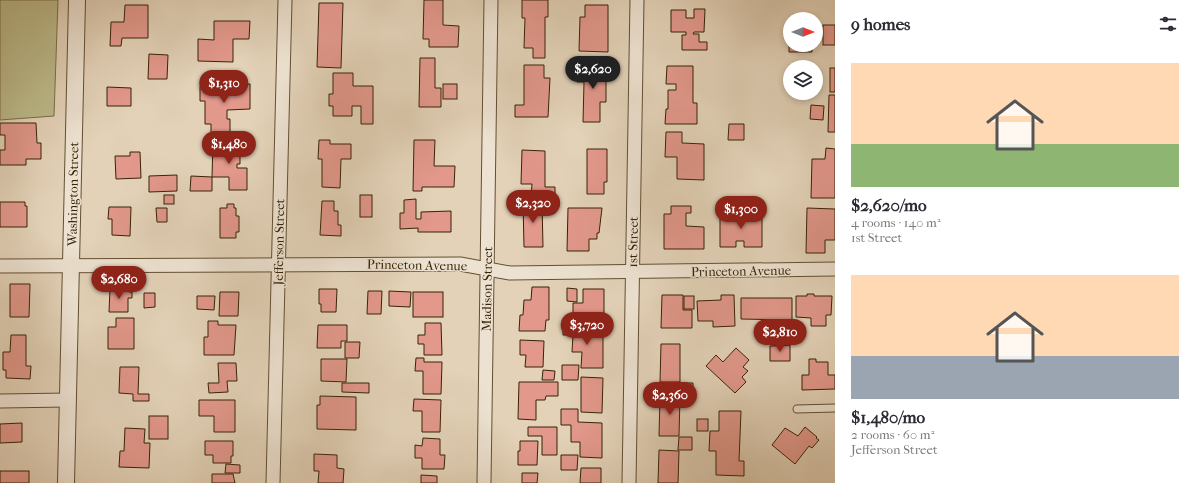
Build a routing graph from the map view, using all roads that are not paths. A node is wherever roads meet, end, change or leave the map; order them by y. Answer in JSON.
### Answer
{"nodes":[{"id":1,"x":77,"y":0,"type":"edge"},
{"id":2,"x":285,"y":0,"type":"edge"},
{"id":3,"x":490,"y":0,"type":"edge"},
{"id":4,"x":636,"y":0,"type":"edge"},
{"id":5,"x":278,"y":265,"type":"junction"},
{"id":6,"x":0,"y":266,"type":"edge"},
{"id":7,"x":71,"y":266,"type":"junction"},
{"id":8,"x":488,"y":269,"type":"junction"},
{"id":9,"x":835,"y":269,"type":"edge"},
{"id":10,"x":633,"y":272,"type":"junction"},
{"id":11,"x":68,"y":400,"type":"junction"},
{"id":12,"x":0,"y":401,"type":"edge"},
{"id":13,"x":835,"y":408,"type":"edge"},
{"id":14,"x":797,"y":409,"type":"dead end"},
{"id":15,"x":66,"y":483,"type":"edge"},
{"id":16,"x":273,"y":483,"type":"edge"},
{"id":17,"x":484,"y":483,"type":"edge"},
{"id":18,"x":629,"y":483,"type":"edge"}],
"edges":[{"from":1,"to":7,"type":"street","name":"Washington Street"},
{"from":2,"to":5,"type":"street","name":"Jefferson Street"},
{"from":3,"to":8,"type":"street","name":"Madison Street"},
{"from":4,"to":10,"type":"street","name":"1st Street"},
{"from":5,"to":7,"type":"street","name":"Princeton Avenue"},
{"from":5,"to":8,"type":"street","name":"Princeton Avenue"},
{"from":5,"to":16,"type":"street","name":"Jefferson Street"},
{"from":6,"to":7,"type":"street","name":"Princeton Avenue"},
{"from":7,"to":11,"type":"street","name":"Washington Street"},
{"from":8,"to":10,"type":"street","name":"Princeton Avenue"},
{"from":8,"to":17,"type":"street","name":"Madison Street"},
{"from":9,"to":10,"type":"street","name":"Princeton Avenue"},
{"from":10,"to":18,"type":"street","name":"1st Street"},
{"from":11,"to":12,"type":"street"},
{"from":11,"to":15,"type":"street","name":"Washington Street"},
{"from":13,"to":14,"type":"lane"}]}
